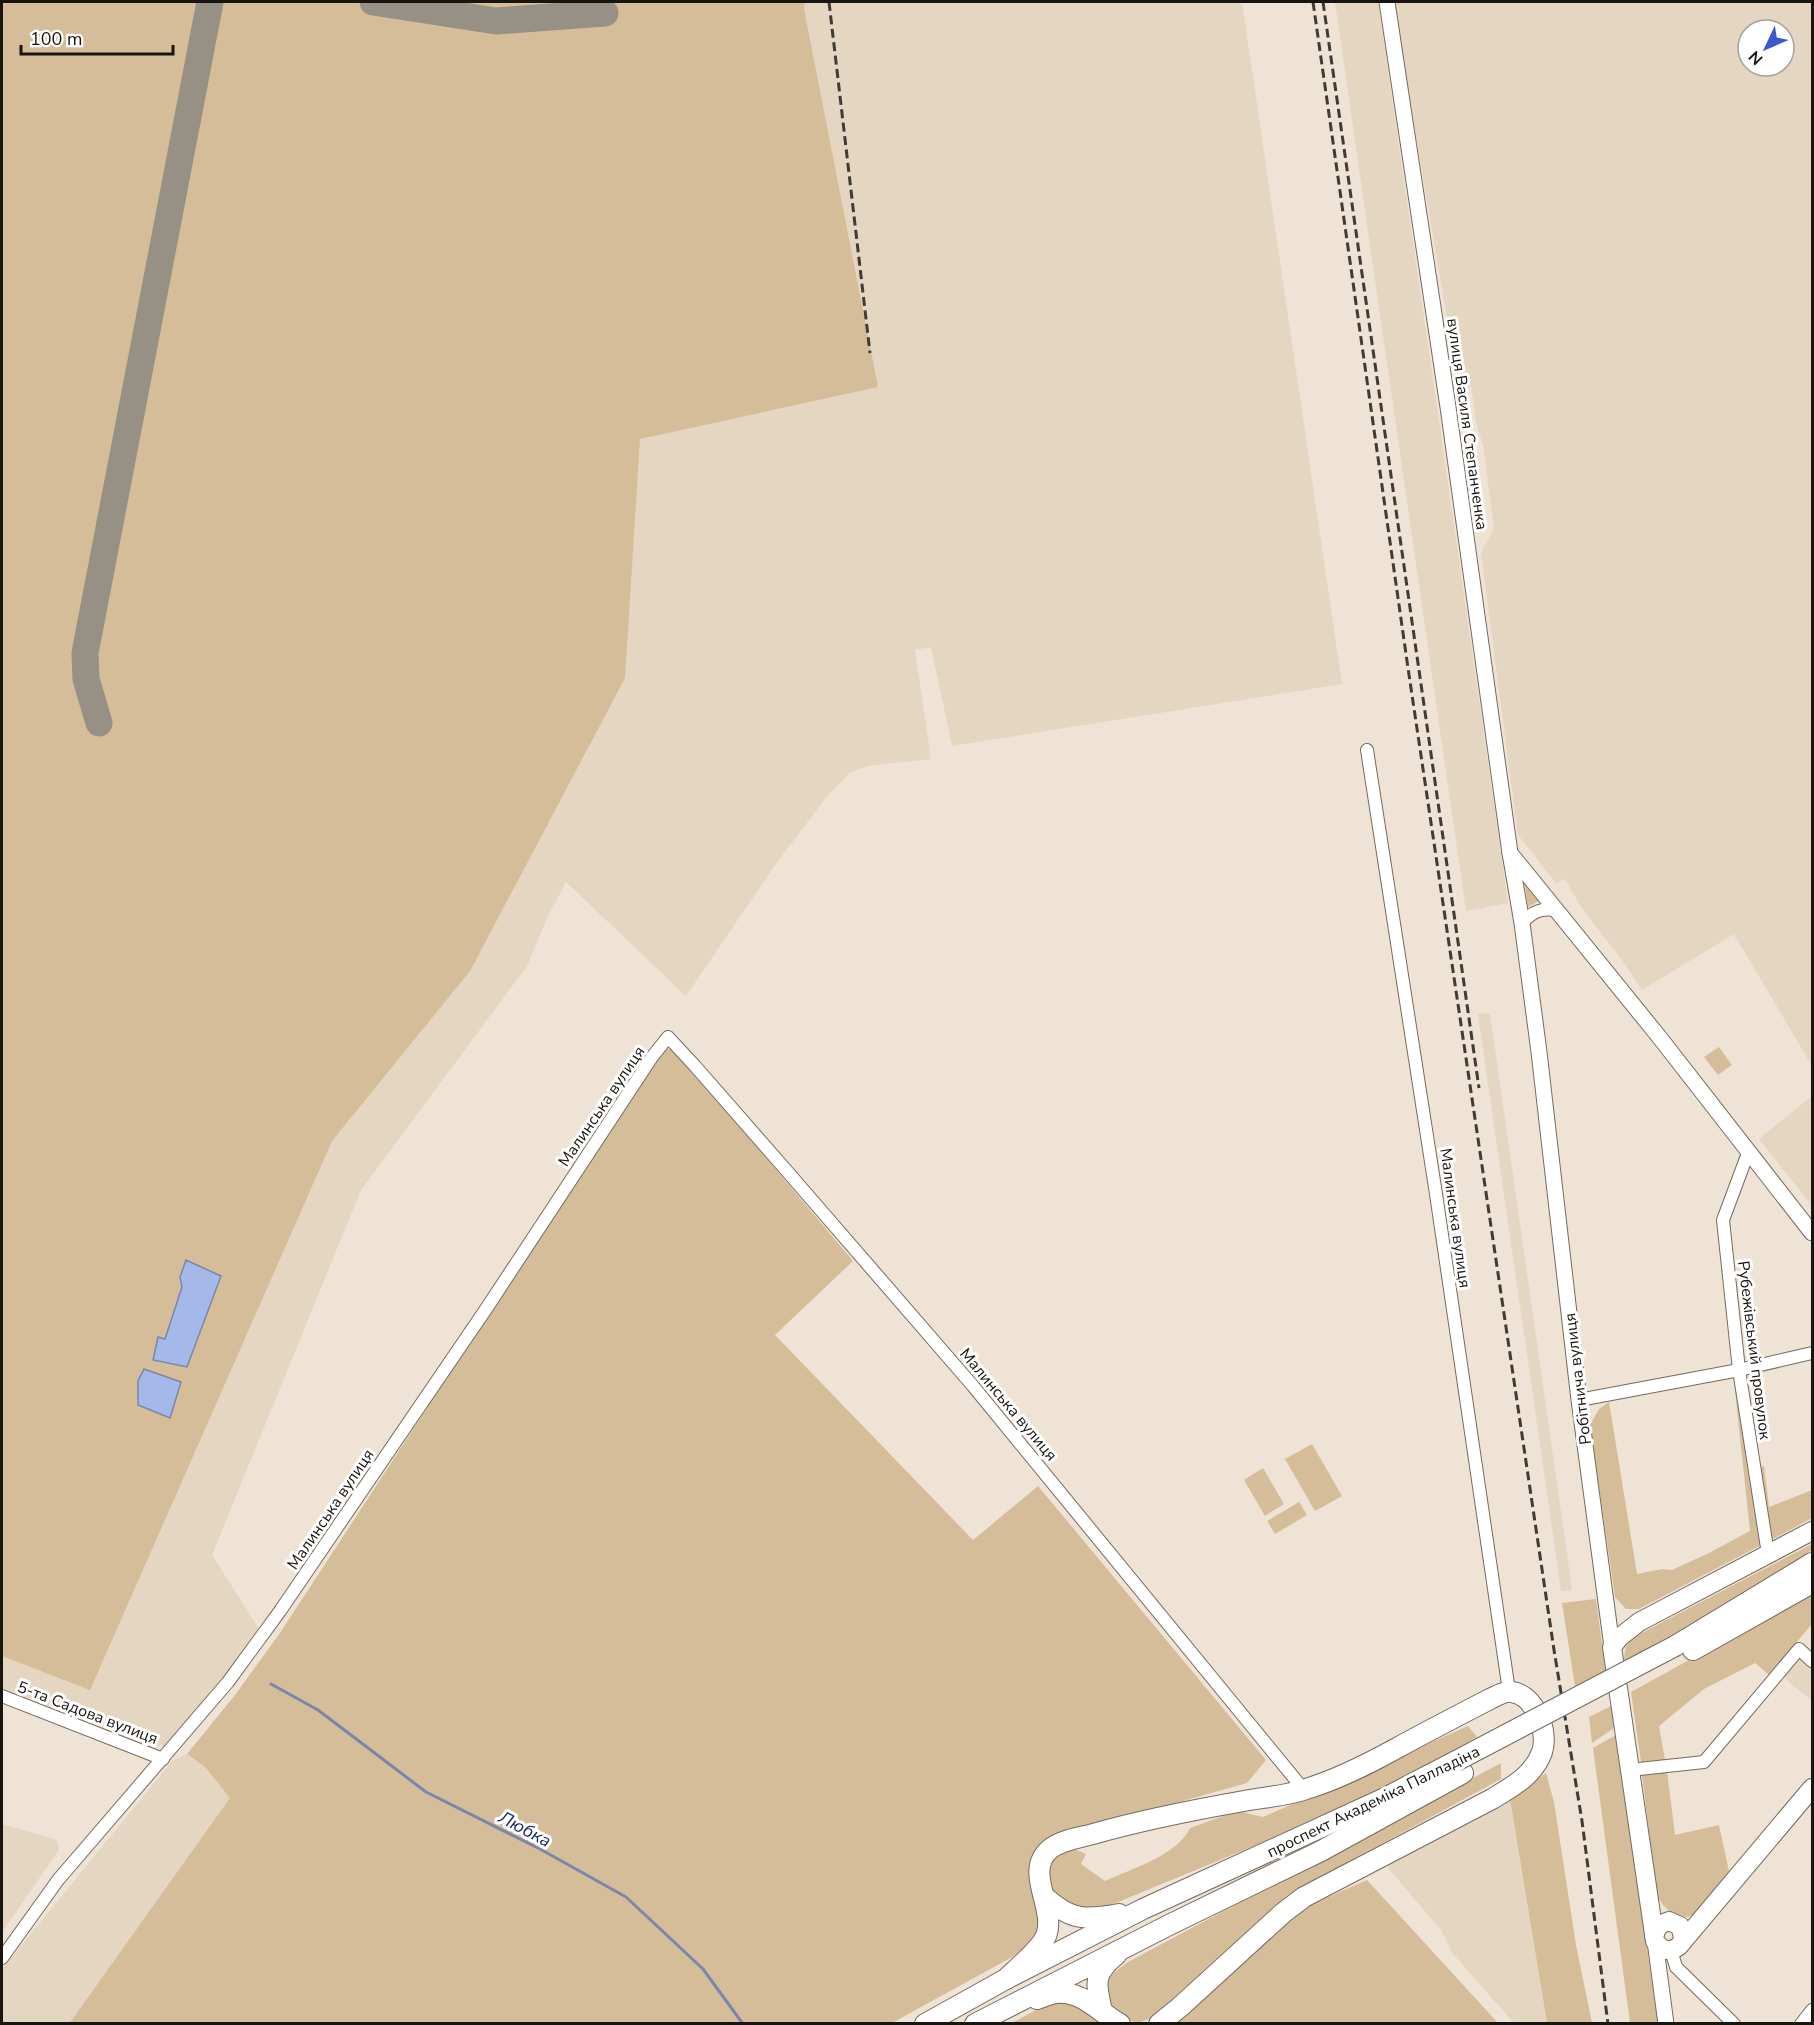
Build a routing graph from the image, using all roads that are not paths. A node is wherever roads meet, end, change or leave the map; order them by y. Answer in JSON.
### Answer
{"nodes":[{"id":1,"x":1387,"y":2,"type":"edge"},
{"id":2,"x":1367,"y":750,"type":"dead end"},
{"id":3,"x":1510,"y":853,"type":"junction"},
{"id":4,"x":1557,"y":910,"type":"junction"},
{"id":5,"x":1522,"y":923,"type":"junction"},
{"id":6,"x":1748,"y":1154,"type":"junction"},
{"id":7,"x":1812,"y":1233,"type":"edge"},
{"id":8,"x":1812,"y":1353,"type":"edge"},
{"id":9,"x":1739,"y":1370,"type":"junction"},
{"id":10,"x":1579,"y":1401,"type":"junction"},
{"id":11,"x":1812,"y":1531,"type":"edge"},
{"id":12,"x":1768,"y":1554,"type":"junction"},
{"id":13,"x":1812,"y":1563,"type":"edge"},
{"id":14,"x":1812,"y":1583,"type":"edge"},
{"id":15,"x":1609,"y":1616,"type":"junction"},
{"id":16,"x":1639,"y":1622,"type":"junction"},
{"id":17,"x":1612,"y":1647,"type":"junction"},
{"id":18,"x":1677,"y":1651,"type":"junction"},
{"id":19,"x":1812,"y":1661,"type":"edge"},
{"id":20,"x":1509,"y":1692,"type":"junction"},
{"id":21,"x":2,"y":1696,"type":"edge"},
{"id":22,"x":163,"y":1759,"type":"junction"},
{"id":23,"x":1460,"y":1767,"type":"junction"},
{"id":24,"x":1630,"y":1770,"type":"junction"},
{"id":25,"x":1812,"y":1788,"type":"edge"},
{"id":26,"x":1304,"y":1790,"type":"junction"},
{"id":27,"x":1045,"y":1897,"type":"junction"},
{"id":28,"x":1650,"y":1905,"type":"junction"},
{"id":29,"x":1143,"y":1909,"type":"junction"},
{"id":30,"x":1672,"y":1922,"type":"junction"},
{"id":31,"x":1701,"y":1922,"type":"junction"},
{"id":32,"x":1666,"y":1942,"type":"junction"},
{"id":33,"x":1126,"y":1946,"type":"junction"},
{"id":34,"x":2,"y":1958,"type":"edge"},
{"id":35,"x":1006,"y":1979,"type":"junction"},
{"id":36,"x":1000,"y":2010,"type":"junction"},
{"id":37,"x":1812,"y":2010,"type":"edge"},
{"id":38,"x":1102,"y":2011,"type":"junction"},
{"id":39,"x":924,"y":2024,"type":"edge"},
{"id":40,"x":975,"y":2024,"type":"edge"},
{"id":41,"x":1120,"y":2024,"type":"edge"},
{"id":42,"x":1159,"y":2024,"type":"edge"},
{"id":43,"x":1666,"y":2024,"type":"edge"},
{"id":44,"x":1734,"y":2024,"type":"edge"},
{"id":45,"x":1801,"y":2024,"type":"edge"}],
"edges":[{"from":1,"to":3,"type":"street","name":"вулиця Василя Степанченка"},
{"from":2,"to":20,"type":"street","name":"Малинська вулиця"},
{"from":3,"to":4,"type":"street"},
{"from":3,"to":5,"type":"street","name":"Робітнича вулиця"},
{"from":4,"to":5,"type":"street"},
{"from":4,"to":6,"type":"street"},
{"from":5,"to":10,"type":"street","name":"Робітнича вулиця"},
{"from":6,"to":7,"type":"street"},
{"from":6,"to":9,"type":"street","name":"Рубежівський провулок"},
{"from":8,"to":9,"type":"street"},
{"from":9,"to":10,"type":"street"},
{"from":9,"to":12,"type":"street","name":"Рубежівський провулок"},
{"from":10,"to":15,"type":"street","name":"Робітнича вулиця"},
{"from":11,"to":12,"type":"main road"},
{"from":12,"to":16,"type":"main road"},
{"from":13,"to":18,"type":"highway","name":"проспект Академіка Палладіна"},
{"from":14,"to":18,"type":"highway","name":"проспект Академіка Палладіна"},
{"from":15,"to":16,"type":"street"},
{"from":15,"to":17,"type":"street","name":"Робітнича вулиця"},
{"from":16,"to":17,"type":"main road"},
{"from":17,"to":24,"type":"main road","name":"Робітнича вулиця"},
{"from":18,"to":23,"type":"highway","name":"проспект Академіка Палладіна","bridge":true},
{"from":19,"to":24,"type":"street"},
{"from":20,"to":26,"type":"highway"},
{"from":20,"to":42,"type":"highway"},
{"from":21,"to":22,"type":"street","name":"5-та Садова вулиця"},
{"from":22,"to":26,"type":"street","name":"Малинська вулиця"},
{"from":22,"to":34,"type":"street","name":"Малинська вулиця"},
{"from":23,"to":29,"type":"highway","name":"проспект Академіка Палладіна"},
{"from":23,"to":33,"type":"highway","name":"проспект Академіка Палладіна"},
{"from":24,"to":28,"type":"main road","name":"Робітнича вулиця"},
{"from":25,"to":31,"type":"main road"},
{"from":26,"to":27,"type":"highway"},
{"from":27,"to":29,"type":"highway"},
{"from":27,"to":35,"type":"highway"},
{"from":28,"to":30,"type":"main road"},
{"from":28,"to":32,"type":"main road","name":"Робітнича вулиця"},
{"from":29,"to":35,"type":"highway","name":"проспект Академіка Палладіна"},
{"from":30,"to":31,"type":"main road"},
{"from":30,"to":32,"type":"main road"},
{"from":31,"to":32,"type":"main road"},
{"from":32,"to":43,"type":"street"},
{"from":32,"to":44,"type":"street"},
{"from":33,"to":36,"type":"highway","name":"проспект Академіка Палладіна"},
{"from":33,"to":38,"type":"highway"},
{"from":35,"to":39,"type":"highway","name":"проспект Академіка Палладіна"},
{"from":36,"to":38,"type":"highway"},
{"from":36,"to":40,"type":"highway","name":"проспект Академіка Палладіна"},
{"from":37,"to":45,"type":"street"},
{"from":38,"to":41,"type":"highway"}]}
